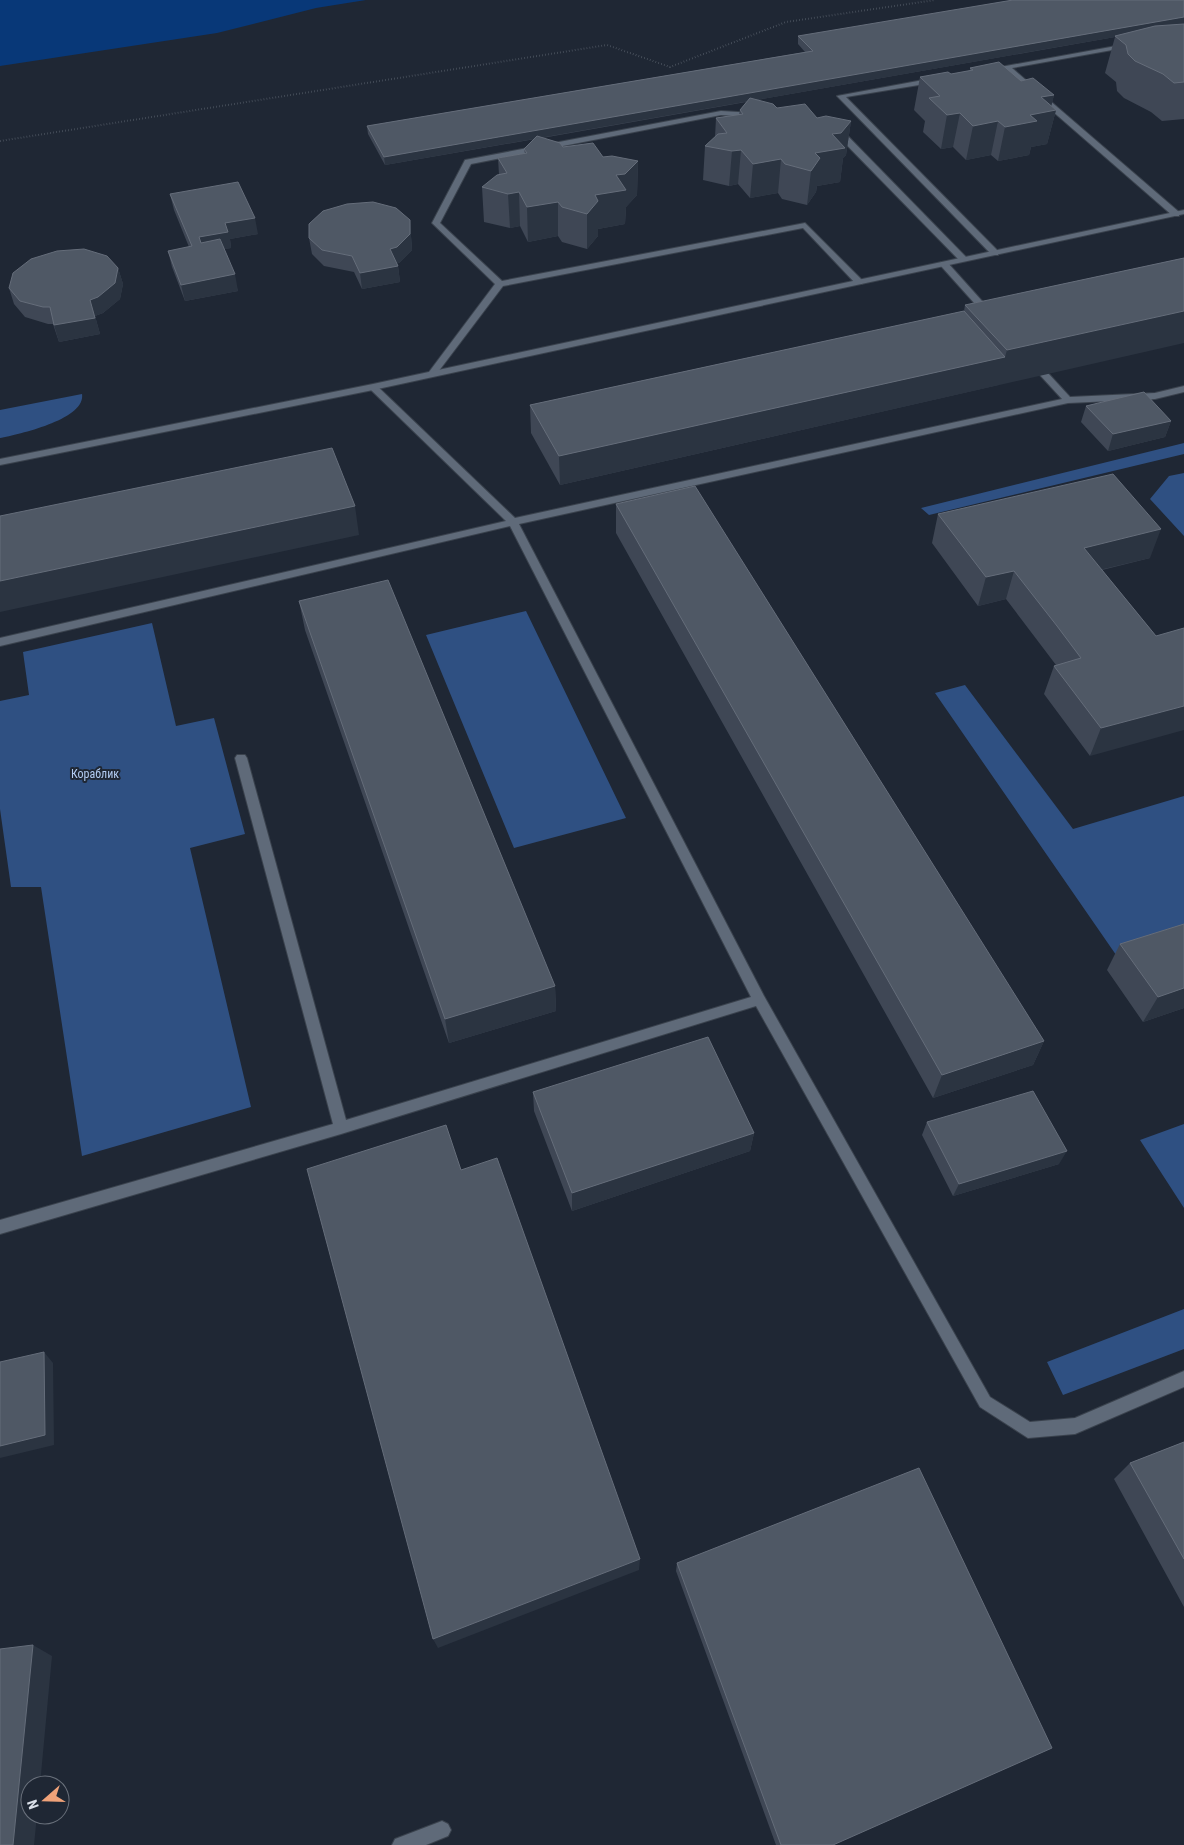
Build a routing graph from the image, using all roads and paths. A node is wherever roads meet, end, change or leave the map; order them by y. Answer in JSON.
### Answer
{"nodes":[{"id":1,"x":935,"y":0,"type":"edge"},
{"id":2,"x":1137,"y":44,"type":"edge"},
{"id":3,"x":1006,"y":67,"type":"junction"},
{"id":4,"x":977,"y":72,"type":"edge"},
{"id":5,"x":938,"y":79,"type":"edge"},
{"id":6,"x":760,"y":115,"type":"edge"},
{"id":7,"x":827,"y":119,"type":"edge"},
{"id":8,"x":0,"y":141,"type":"edge"},
{"id":9,"x":1180,"y":213,"type":"edge"},
{"id":10,"x":994,"y":253,"type":"junction"},
{"id":11,"x":963,"y":259,"type":"junction"},
{"id":12,"x":944,"y":264,"type":"junction"},
{"id":13,"x":859,"y":282,"type":"junction"},
{"id":14,"x":500,"y":284,"type":"junction"},
{"id":15,"x":997,"y":323,"type":"edge"},
{"id":16,"x":432,"y":374,"type":"junction"},
{"id":17,"x":1044,"y":374,"type":"edge"},
{"id":18,"x":373,"y":387,"type":"junction"},
{"id":19,"x":1184,"y":389,"type":"edge"},
{"id":20,"x":1068,"y":400,"type":"junction"},
{"id":21,"x":0,"y":462,"type":"edge"},
{"id":22,"x":513,"y":522,"type":"junction"},
{"id":23,"x":0,"y":642,"type":"edge"},
{"id":24,"x":241,"y":758,"type":"dead end"},
{"id":25,"x":759,"y":1000,"type":"junction"},
{"id":26,"x":341,"y":1128,"type":"junction"},
{"id":27,"x":0,"y":1227,"type":"edge"},
{"id":28,"x":1184,"y":1379,"type":"edge"},
{"id":29,"x":442,"y":1830,"type":"dead end"},
{"id":30,"x":401,"y":1845,"type":"edge"}],
"edges":[{"from":1,"to":8,"type":"path"},
{"from":2,"to":3,"type":"street"},
{"from":3,"to":4,"type":"street"},
{"from":3,"to":9,"type":"street"},
{"from":5,"to":10,"type":"street"},
{"from":6,"to":14,"type":"street"},
{"from":7,"to":11,"type":"street"},
{"from":9,"to":10,"type":"street"},
{"from":10,"to":11,"type":"street"},
{"from":11,"to":12,"type":"street"},
{"from":12,"to":13,"type":"street"},
{"from":12,"to":15,"type":"street"},
{"from":13,"to":14,"type":"street"},
{"from":13,"to":16,"type":"street"},
{"from":14,"to":16,"type":"street"},
{"from":16,"to":18,"type":"street"},
{"from":17,"to":20,"type":"street"},
{"from":18,"to":21,"type":"street"},
{"from":18,"to":22,"type":"street"},
{"from":19,"to":20,"type":"street"},
{"from":20,"to":22,"type":"street"},
{"from":22,"to":23,"type":"street"},
{"from":22,"to":25,"type":"street"},
{"from":24,"to":26,"type":"street"},
{"from":25,"to":26,"type":"street"},
{"from":25,"to":28,"type":"street"},
{"from":26,"to":27,"type":"street"},
{"from":29,"to":30,"type":"street"}]}
